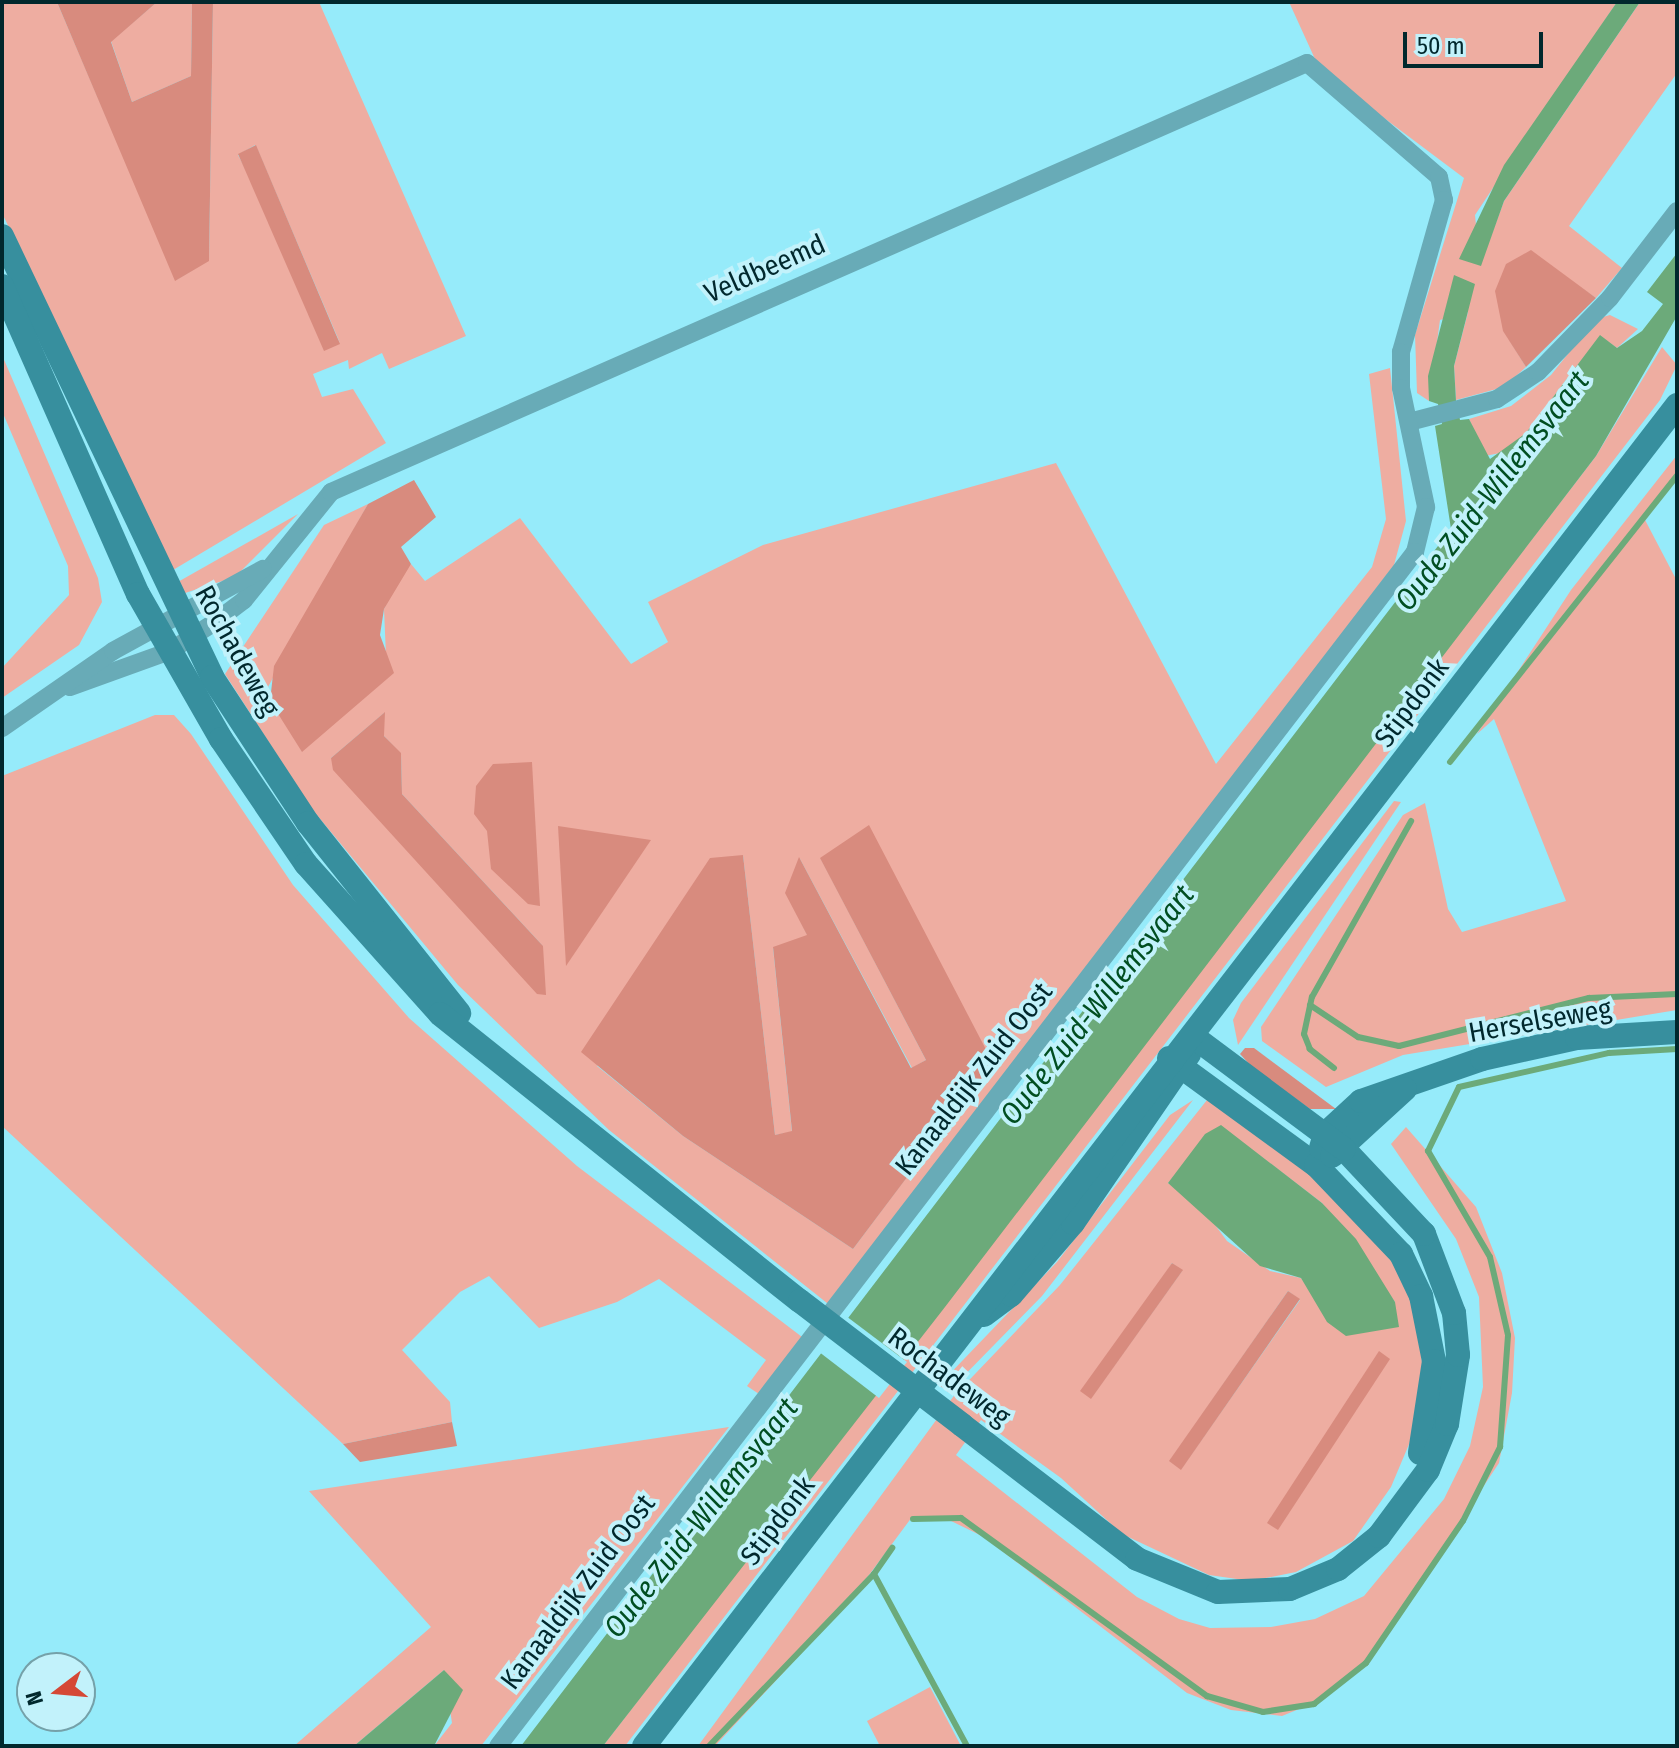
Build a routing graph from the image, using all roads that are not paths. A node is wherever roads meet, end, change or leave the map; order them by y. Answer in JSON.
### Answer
{"nodes":[{"id":1,"x":1307,"y":63,"type":"joint"},
{"id":2,"x":1677,"y":211,"type":"edge"},
{"id":3,"x":2,"y":236,"type":"edge"},
{"id":4,"x":2,"y":286,"type":"edge"},
{"id":5,"x":1677,"y":405,"type":"edge"},
{"id":6,"x":1413,"y":421,"type":"junction"},
{"id":7,"x":186,"y":627,"type":"junction"},
{"id":8,"x":157,"y":629,"type":"junction"},
{"id":9,"x":170,"y":651,"type":"junction"},
{"id":10,"x":70,"y":687,"type":"junction"},
{"id":11,"x":2,"y":728,"type":"edge"},
{"id":12,"x":1677,"y":1032,"type":"edge"},
{"id":13,"x":1194,"y":1037,"type":"junction"},
{"id":14,"x":491,"y":1052,"type":"junction"},
{"id":15,"x":1177,"y":1064,"type":"junction"},
{"id":16,"x":1417,"y":1080,"type":"junction"},
{"id":17,"x":1325,"y":1134,"type":"junction"},
{"id":18,"x":1344,"y":1149,"type":"junction"},
{"id":19,"x":1316,"y":1165,"type":"junction"},
{"id":20,"x":1401,"y":1508,"type":"junction"},
{"id":21,"x":498,"y":1746,"type":"edge"},
{"id":22,"x":644,"y":1746,"type":"edge"}],
"edges":[{"from":1,"to":6,"type":"street","name":"Kanaaldijk Zuid Oost"},
{"from":1,"to":7,"type":"street","name":"Veldbeemd"},
{"from":2,"to":6,"type":"street"},
{"from":3,"to":7,"type":"main road","name":"Rochadeweg"},
{"from":4,"to":8,"type":"main road","name":"Rochadeweg"},
{"from":5,"to":13,"type":"main road","name":"Stipdonk"},
{"from":6,"to":21,"type":"street","name":"Kanaaldijk Zuid Oost"},
{"from":7,"to":8,"type":"street","name":"Veldbeemd"},
{"from":7,"to":9,"type":"street","name":"Veldbeemd"},
{"from":7,"to":14,"type":"main road","name":"Rochadeweg"},
{"from":8,"to":9,"type":"main road","name":"Rochadeweg"},
{"from":8,"to":10,"type":"street","name":"Veldbeemd"},
{"from":9,"to":10,"type":"street","name":"Veldbeemd"},
{"from":9,"to":14,"type":"main road","name":"Rochadeweg"},
{"from":10,"to":11,"type":"street","name":"Veldbeemd"},
{"from":12,"to":16,"type":"main road","name":"Herselseweg"},
{"from":13,"to":15,"type":"main road","name":"Stipdonk"},
{"from":13,"to":17,"type":"main road","name":"Rochadeweg"},
{"from":14,"to":20,"type":"main road","name":"Rochadeweg","bridge":true},
{"from":15,"to":19,"type":"main road","name":"Rochadeweg"},
{"from":15,"to":22,"type":"main road","name":"Stipdonk"},
{"from":16,"to":17,"type":"main road","name":"Herselseweg"},
{"from":16,"to":18,"type":"main road","name":"Herselseweg"},
{"from":17,"to":18,"type":"main road","name":"Rochadeweg"},
{"from":17,"to":19,"type":"main road"},
{"from":18,"to":19,"type":"main road","name":"Herselseweg"},
{"from":18,"to":20,"type":"main road","name":"Rochadeweg"},
{"from":19,"to":20,"type":"main road","name":"Rochadeweg"}]}
